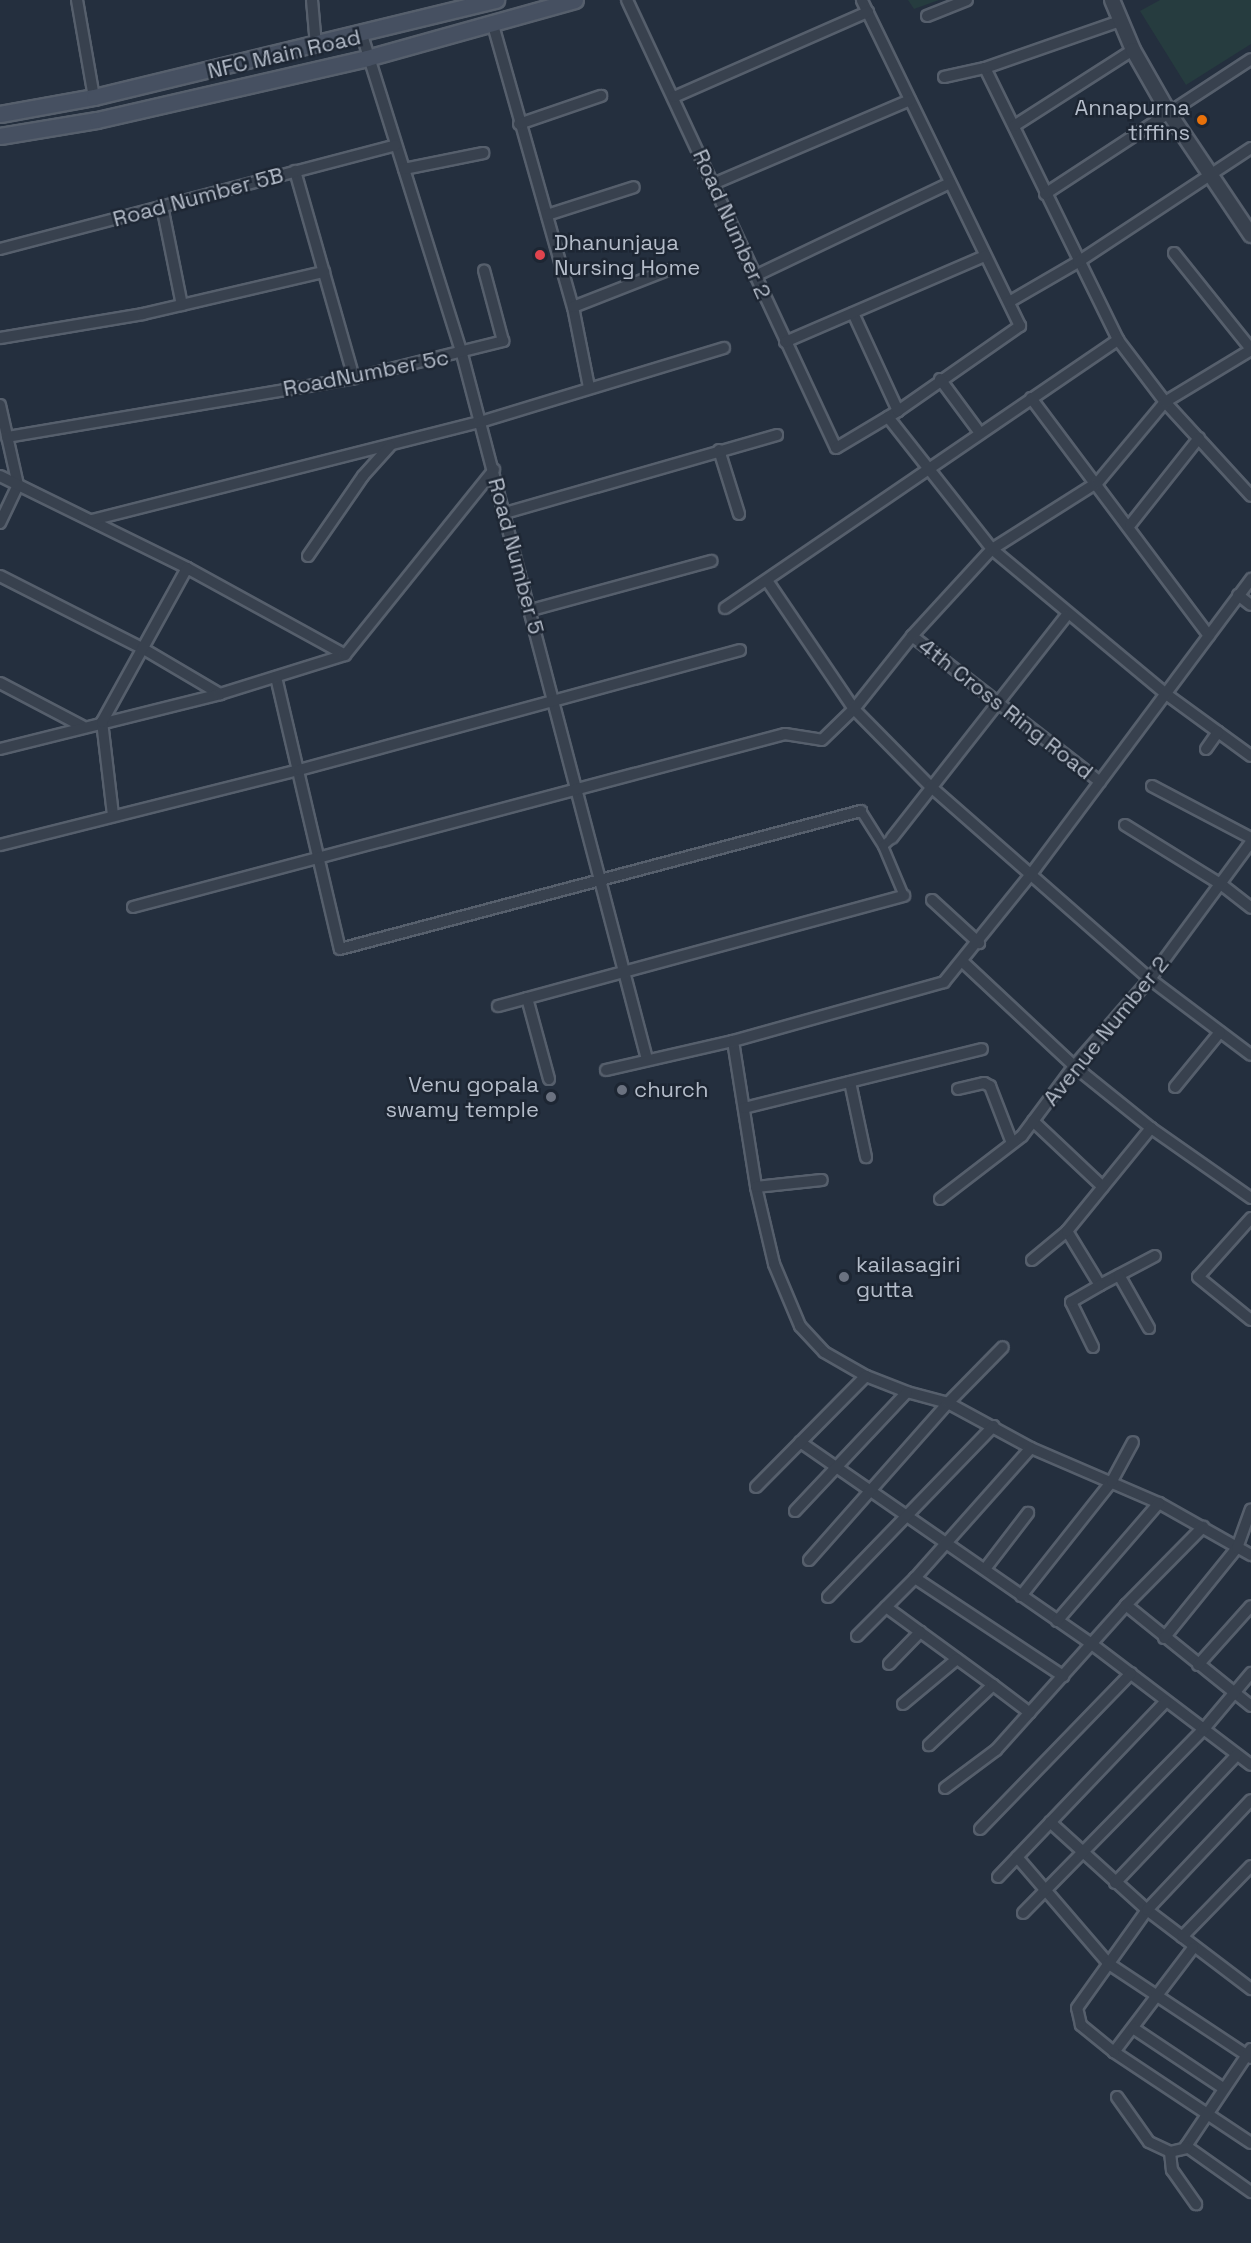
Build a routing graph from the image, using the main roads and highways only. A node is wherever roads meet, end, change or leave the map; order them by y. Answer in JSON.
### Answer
{"nodes":[{"id":1,"x":495,"y":0,"type":"edge"},
{"id":2,"x":575,"y":0,"type":"edge"},
{"id":3,"x":0,"y":114,"type":"edge"},
{"id":4,"x":0,"y":136,"type":"edge"}],
"edges":[{"from":1,"to":3,"type":"main road","name":"NFC Main Road"},
{"from":2,"to":4,"type":"main road","name":"NFC Main Road"}]}
